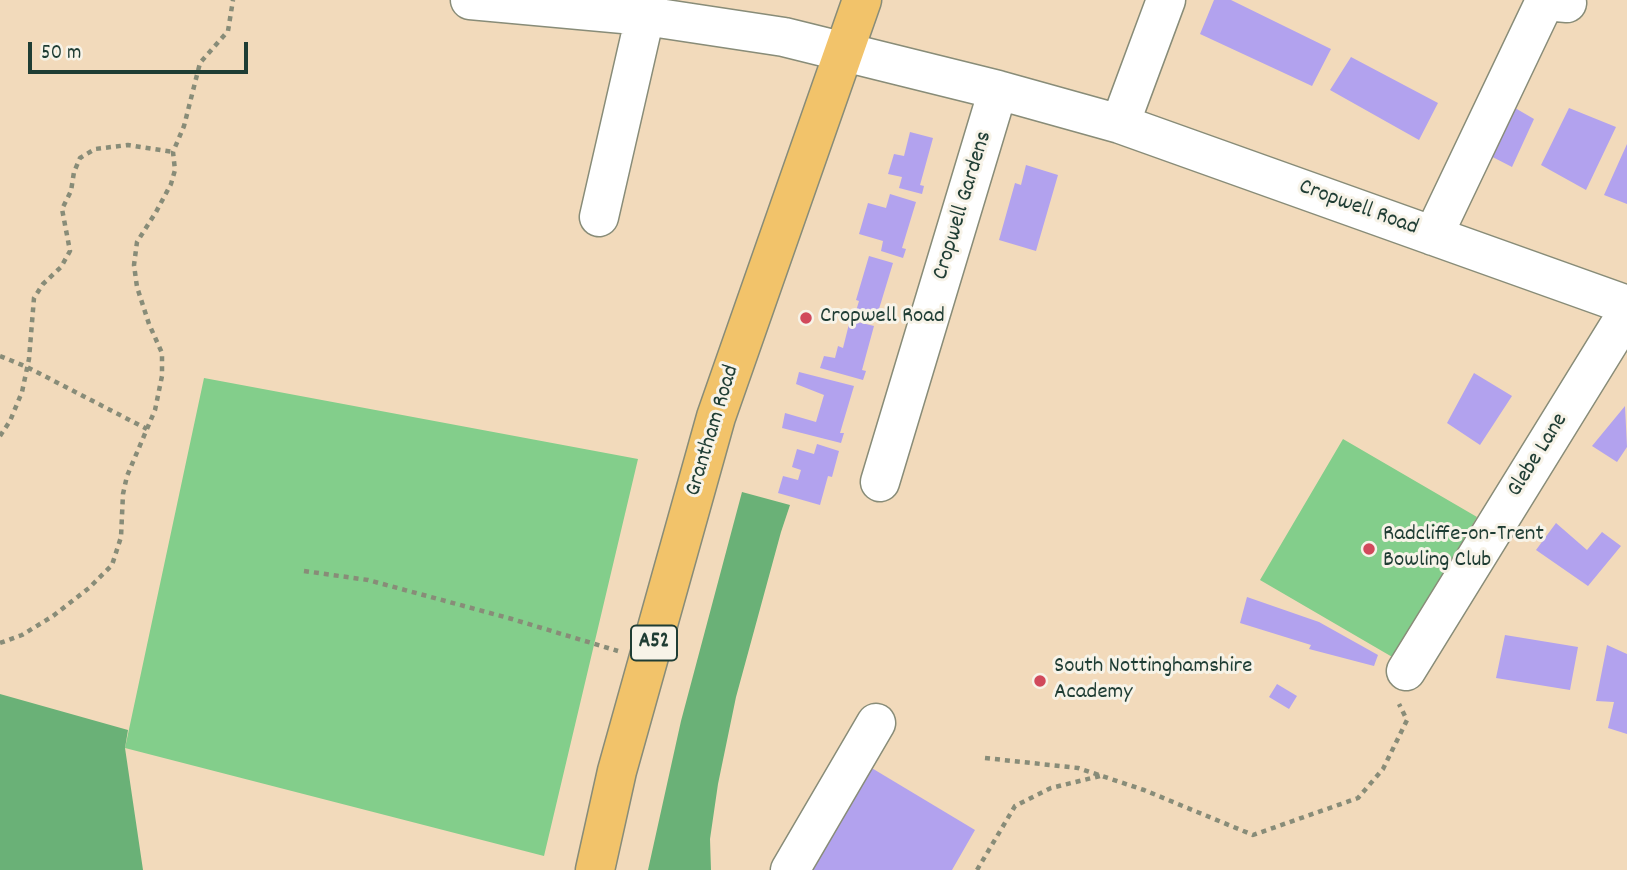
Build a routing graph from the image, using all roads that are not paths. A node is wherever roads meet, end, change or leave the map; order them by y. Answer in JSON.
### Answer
{"nodes":[{"id":1,"x":470,"y":0,"type":"edge"},
{"id":2,"x":862,"y":0,"type":"edge"},
{"id":3,"x":1166,"y":0,"type":"edge"},
{"id":4,"x":1567,"y":4,"type":"dead end"},
{"id":5,"x":645,"y":16,"type":"junction"},
{"id":6,"x":844,"y":51,"type":"junction"},
{"id":7,"x":998,"y":90,"type":"junction"},
{"id":8,"x":1121,"y":124,"type":"junction"},
{"id":9,"x":599,"y":217,"type":"dead end"},
{"id":10,"x":1433,"y":236,"type":"junction"},
{"id":11,"x":1627,"y":305,"type":"edge"},
{"id":12,"x":1627,"y":313,"type":"edge"},
{"id":13,"x":880,"y":482,"type":"dead end"},
{"id":14,"x":1400,"y":682,"type":"road end"},
{"id":15,"x":876,"y":723,"type":"dead end"},
{"id":16,"x":595,"y":870,"type":"edge"},
{"id":17,"x":790,"y":870,"type":"edge"}],
"edges":[{"from":1,"to":5,"type":"street","name":"Cropwell Road"},
{"from":2,"to":6,"type":"highway","name":"Grantham Road","number":"A52"},
{"from":3,"to":8,"type":"street"},
{"from":4,"to":10,"type":"street"},
{"from":5,"to":6,"type":"street","name":"Cropwell Road"},
{"from":5,"to":9,"type":"street"},
{"from":6,"to":7,"type":"street","name":"Cropwell Road"},
{"from":6,"to":16,"type":"highway","name":"Grantham Road","number":"A52"},
{"from":7,"to":8,"type":"street","name":"Cropwell Road"},
{"from":7,"to":13,"type":"street","name":"Cropwell Gardens"},
{"from":8,"to":10,"type":"street","name":"Cropwell Road"},
{"from":10,"to":11,"type":"street","name":"Cropwell Road"},
{"from":12,"to":14,"type":"street","name":"Glebe Lane"},
{"from":15,"to":17,"type":"street"}]}
